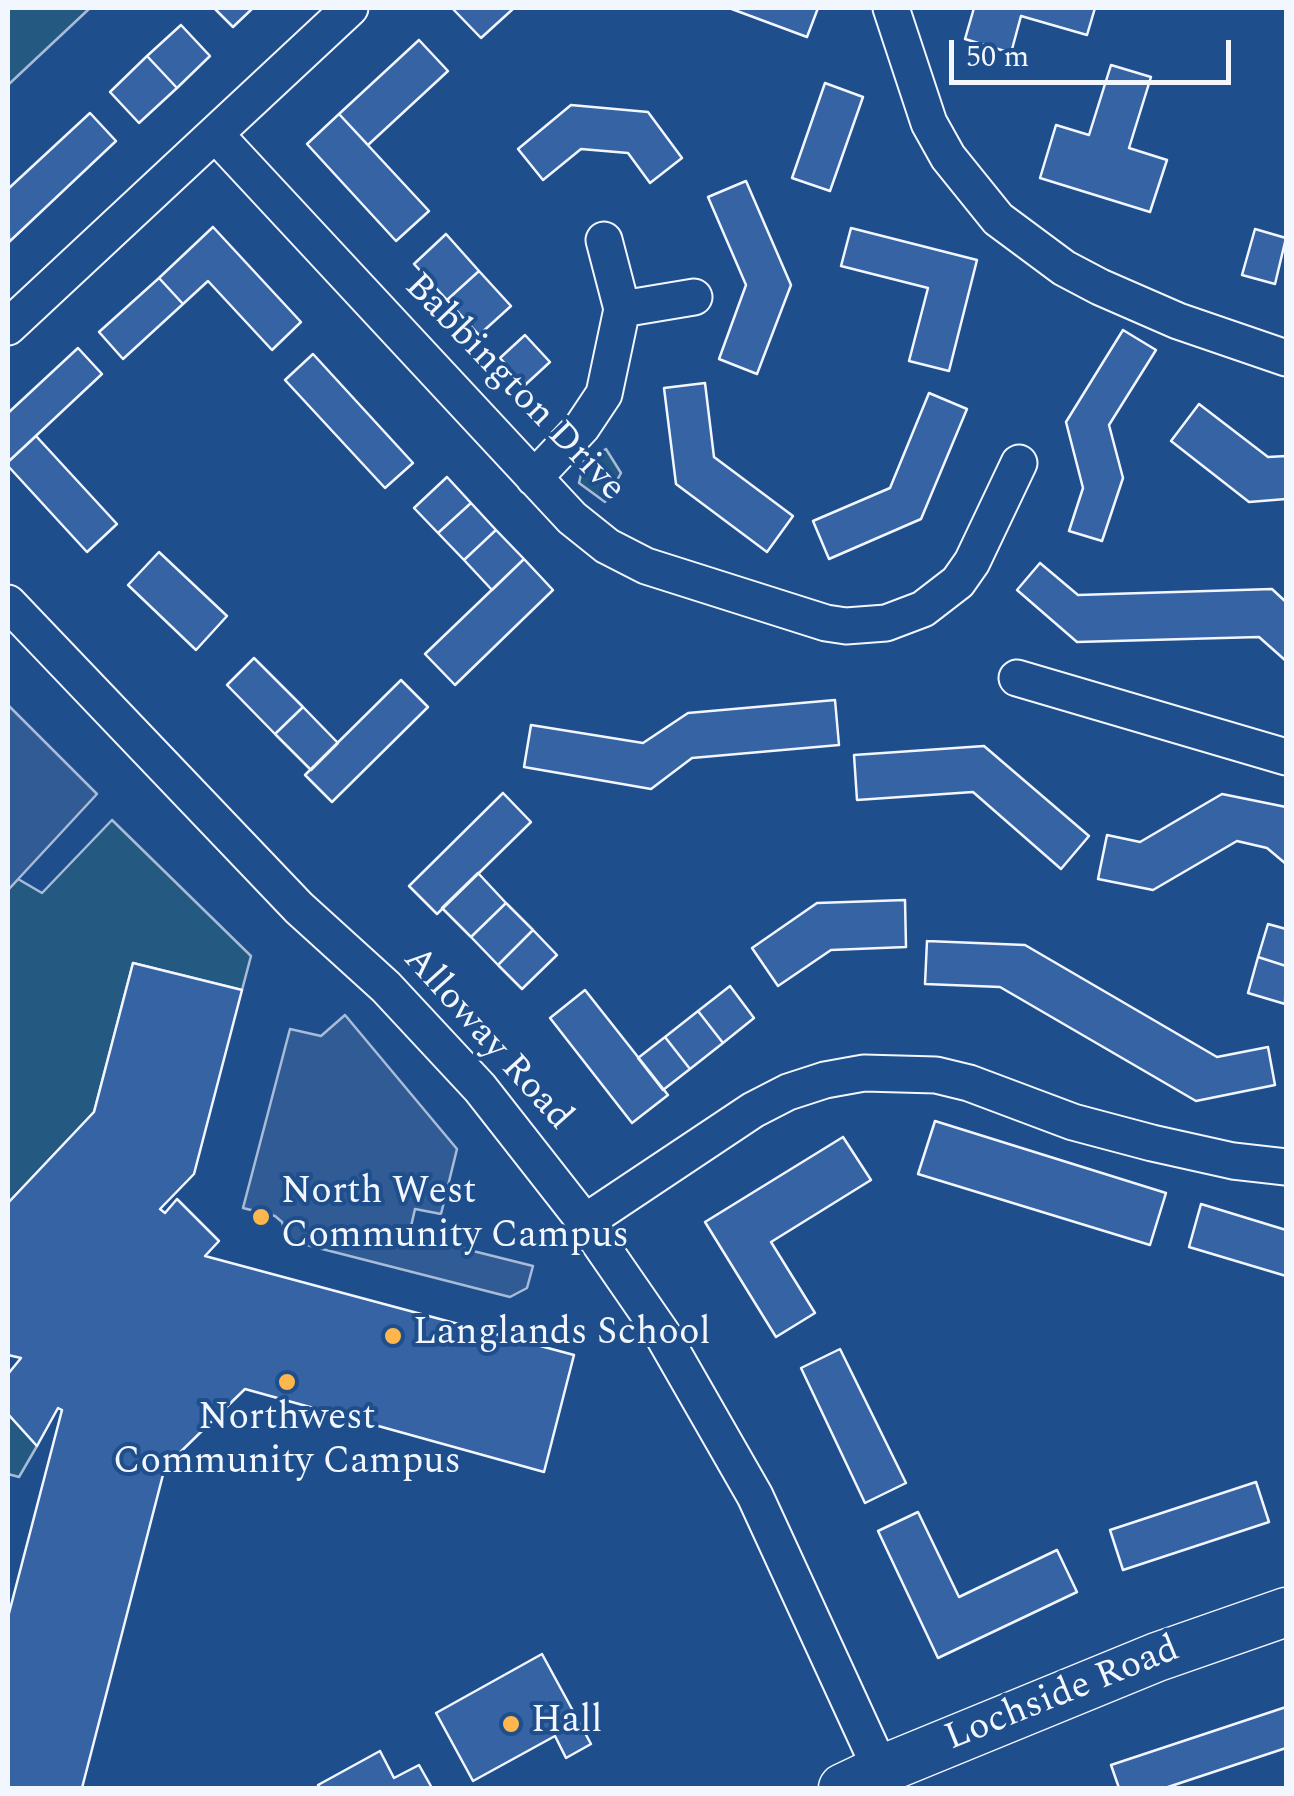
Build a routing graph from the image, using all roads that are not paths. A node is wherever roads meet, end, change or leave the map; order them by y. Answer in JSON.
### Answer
{"nodes":[{"id":1,"x":350,"y":8,"type":"edge"},
{"id":2,"x":892,"y":8,"type":"edge"},
{"id":3,"x":215,"y":134,"type":"junction"},
{"id":4,"x":604,"y":240,"type":"dead end"},
{"id":5,"x":694,"y":297,"type":"dead end"},
{"id":6,"x":622,"y":308,"type":"junction"},
{"id":7,"x":8,"y":327,"type":"edge"},
{"id":8,"x":1286,"y":358,"type":"edge"},
{"id":9,"x":1019,"y":463,"type":"dead end"},
{"id":10,"x":534,"y":478,"type":"junction"},
{"id":11,"x":8,"y":603,"type":"edge"},
{"id":12,"x":1017,"y":678,"type":"dead end"},
{"id":13,"x":1286,"y":757,"type":"edge"},
{"id":14,"x":1286,"y":1167,"type":"edge"},
{"id":15,"x":586,"y":1222,"type":"junction"},
{"id":16,"x":1286,"y":1612,"type":"edge"},
{"id":17,"x":862,"y":1779,"type":"edge"}],
"edges":[{"from":1,"to":3,"type":"street"},
{"from":2,"to":8,"type":"street"},
{"from":3,"to":7,"type":"street"},
{"from":3,"to":10,"type":"street","name":"Babbington Drive"},
{"from":4,"to":6,"type":"street"},
{"from":5,"to":6,"type":"street"},
{"from":6,"to":10,"type":"street"},
{"from":9,"to":10,"type":"street","name":"Babbington Drive"},
{"from":11,"to":15,"type":"street","name":"Alloway Road"},
{"from":12,"to":13,"type":"street"},
{"from":14,"to":15,"type":"street"},
{"from":15,"to":17,"type":"street","name":"Alloway Road"},
{"from":16,"to":17,"type":"street","name":"Lochside Road"}]}
